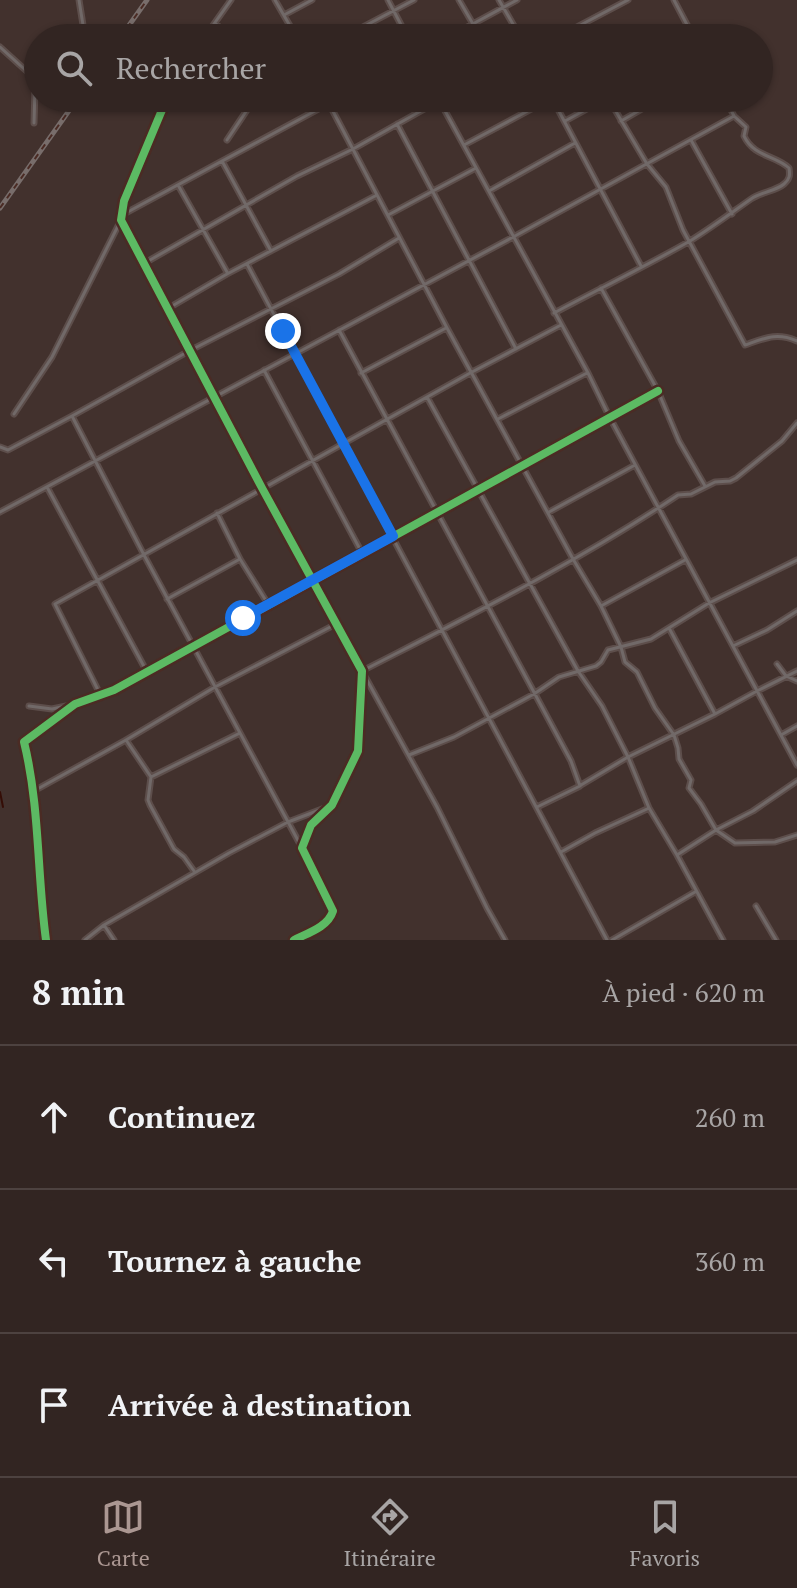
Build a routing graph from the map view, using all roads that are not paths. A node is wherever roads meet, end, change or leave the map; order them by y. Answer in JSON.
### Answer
{"nodes":[{"id":1,"x":79,"y":0,"type":"edge"},
{"id":2,"x":231,"y":0,"type":"edge"},
{"id":3,"x":275,"y":0,"type":"edge"},
{"id":4,"x":312,"y":0,"type":"edge"},
{"id":5,"x":388,"y":0,"type":"edge"},
{"id":6,"x":414,"y":0,"type":"edge"},
{"id":7,"x":459,"y":0,"type":"edge"},
{"id":8,"x":499,"y":0,"type":"edge"},
{"id":9,"x":517,"y":0,"type":"edge"},
{"id":10,"x":628,"y":0,"type":"edge"},
{"id":11,"x":674,"y":0,"type":"edge"},
{"id":12,"x":503,"y":7,"type":"junction"},
{"id":13,"x":394,"y":10,"type":"junction"},
{"id":14,"x":284,"y":15,"type":"junction"},
{"id":15,"x":215,"y":23,"type":"edge"},
{"id":16,"x":83,"y":24,"type":"edge"},
{"id":17,"x":289,"y":24,"type":"edge"},
{"id":18,"x":368,"y":24,"type":"edge"},
{"id":19,"x":401,"y":24,"type":"edge"},
{"id":20,"x":473,"y":24,"type":"joint"},
{"id":21,"x":513,"y":24,"type":"edge"},
{"id":22,"x":583,"y":24,"type":"edge"},
{"id":23,"x":686,"y":24,"type":"edge"},
{"id":24,"x":0,"y":47,"type":"edge"},
{"id":25,"x":24,"y":69,"type":"edge"},
{"id":26,"x":34,"y":112,"type":"edge"},
{"id":27,"x":161,"y":112,"type":"edge"},
{"id":28,"x":246,"y":112,"type":"edge"},
{"id":29,"x":314,"y":112,"type":"edge"},
{"id":30,"x":333,"y":112,"type":"edge"},
{"id":31,"x":418,"y":112,"type":"edge"},
{"id":32,"x":447,"y":112,"type":"edge"},
{"id":33,"x":526,"y":112,"type":"edge"},
{"id":34,"x":559,"y":112,"type":"edge"},
{"id":35,"x":582,"y":112,"type":"edge"},
{"id":36,"x":616,"y":112,"type":"edge"},
{"id":37,"x":637,"y":112,"type":"edge"},
{"id":38,"x":732,"y":112,"type":"edge"},
{"id":39,"x":734,"y":116,"type":"junction"},
{"id":40,"x":621,"y":121,"type":"junction"},
{"id":41,"x":564,"y":122,"type":"junction"},
{"id":42,"x":34,"y":123,"type":"dead end"},
{"id":43,"x":397,"y":124,"type":"junction"},
{"id":44,"x":227,"y":140,"type":"dead end"},
{"id":45,"x":691,"y":140,"type":"junction"},
{"id":46,"x":575,"y":143,"type":"junction"},
{"id":47,"x":464,"y":145,"type":"junction"},
{"id":48,"x":353,"y":149,"type":"junction"},
{"id":49,"x":222,"y":161,"type":"junction"},
{"id":50,"x":647,"y":164,"type":"junction"},
{"id":51,"x":476,"y":168,"type":"junction"},
{"id":52,"x":178,"y":185,"type":"junction"},
{"id":53,"x":601,"y":189,"type":"junction"},
{"id":54,"x":489,"y":191,"type":"junction"},
{"id":55,"x":433,"y":193,"type":"junction"},
{"id":56,"x":377,"y":195,"type":"junction"},
{"id":57,"x":247,"y":205,"type":"junction"},
{"id":58,"x":732,"y":214,"type":"junction"},
{"id":59,"x":388,"y":215,"type":"junction"},
{"id":60,"x":121,"y":218,"type":"junction"},
{"id":61,"x":204,"y":230,"type":"junction"},
{"id":62,"x":515,"y":236,"type":"junction"},
{"id":63,"x":399,"y":238,"type":"junction"},
{"id":64,"x":689,"y":241,"type":"junction"},
{"id":65,"x":271,"y":251,"type":"junction"},
{"id":66,"x":469,"y":260,"type":"junction"},
{"id":67,"x":143,"y":264,"type":"junction"},
{"id":68,"x":247,"y":264,"type":"junction"},
{"id":69,"x":641,"y":266,"type":"junction"},
{"id":70,"x":227,"y":274,"type":"junction"},
{"id":71,"x":425,"y":284,"type":"junction"},
{"id":72,"x":601,"y":288,"type":"junction"},
{"id":73,"x":271,"y":308,"type":"junction"},
{"id":74,"x":167,"y":309,"type":"junction"},
{"id":75,"x":554,"y":313,"type":"junction"},
{"id":76,"x":561,"y":325,"type":"junction"},
{"id":77,"x":447,"y":328,"type":"junction"},
{"id":78,"x":339,"y":330,"type":"junction"},
{"id":79,"x":797,"y":341,"type":"edge"},
{"id":80,"x":516,"y":349,"type":"junction"},
{"id":81,"x":189,"y":351,"type":"junction"},
{"id":82,"x":296,"y":354,"type":"junction"},
{"id":83,"x":264,"y":370,"type":"junction"},
{"id":84,"x":472,"y":372,"type":"junction"},
{"id":85,"x":361,"y":373,"type":"junction"},
{"id":86,"x":588,"y":373,"type":"junction"},
{"id":87,"x":658,"y":391,"type":"junction"},
{"id":88,"x":214,"y":397,"type":"junction"},
{"id":89,"x":427,"y":397,"type":"junction"},
{"id":90,"x":14,"y":414,"type":"dead end"},
{"id":91,"x":72,"y":416,"type":"junction"},
{"id":92,"x":609,"y":416,"type":"junction"},
{"id":93,"x":386,"y":419,"type":"junction"},
{"id":94,"x":498,"y":419,"type":"junction"},
{"id":95,"x":797,"y":423,"type":"edge"},
{"id":96,"x":343,"y":443,"type":"junction"},
{"id":97,"x":0,"y":447,"type":"edge"},
{"id":98,"x":95,"y":461,"type":"junction"},
{"id":99,"x":312,"y":461,"type":"junction"},
{"id":100,"x":523,"y":465,"type":"junction"},
{"id":101,"x":635,"y":465,"type":"junction"},
{"id":102,"x":705,"y":486,"type":"junction"},
{"id":103,"x":47,"y":487,"type":"junction"},
{"id":104,"x":262,"y":488,"type":"junction"},
{"id":105,"x":479,"y":489,"type":"junction"},
{"id":106,"x":658,"y":508,"type":"junction"},
{"id":107,"x":0,"y":512,"type":"edge"},
{"id":108,"x":549,"y":512,"type":"junction"},
{"id":109,"x":217,"y":513,"type":"junction"},
{"id":110,"x":436,"y":513,"type":"junction"},
{"id":111,"x":393,"y":536,"type":"junction"},
{"id":112,"x":362,"y":553,"type":"junction"},
{"id":113,"x":144,"y":555,"type":"junction"},
{"id":114,"x":240,"y":559,"type":"junction"},
{"id":115,"x":573,"y":559,"type":"junction"},
{"id":116,"x":686,"y":559,"type":"junction"},
{"id":117,"x":797,"y":560,"type":"edge"},
{"id":118,"x":97,"y":580,"type":"junction"},
{"id":119,"x":312,"y":580,"type":"junction"},
{"id":120,"x":529,"y":582,"type":"junction"},
{"id":121,"x":167,"y":599,"type":"junction"},
{"id":122,"x":709,"y":603,"type":"junction"},
{"id":123,"x":269,"y":604,"type":"junction"},
{"id":124,"x":601,"y":606,"type":"junction"},
{"id":125,"x":486,"y":607,"type":"junction"},
{"id":126,"x":797,"y":611,"type":"edge"},
{"id":127,"x":336,"y":624,"type":"junction"},
{"id":128,"x":669,"y":628,"type":"junction"},
{"id":129,"x":442,"y":629,"type":"junction"},
{"id":130,"x":193,"y":646,"type":"junction"},
{"id":131,"x":733,"y":646,"type":"junction"},
{"id":132,"x":621,"y":647,"type":"junction"},
{"id":133,"x":777,"y":664,"type":"dead end"},
{"id":134,"x":362,"y":671,"type":"junction"},
{"id":135,"x":578,"y":671,"type":"junction"},
{"id":136,"x":797,"y":671,"type":"edge"},
{"id":137,"x":147,"y":672,"type":"junction"},
{"id":138,"x":786,"y":676,"type":"junction"},
{"id":139,"x":797,"y":681,"type":"edge"},
{"id":140,"x":215,"y":687,"type":"junction"},
{"id":141,"x":757,"y":691,"type":"junction"},
{"id":142,"x":100,"y":694,"type":"junction"},
{"id":143,"x":534,"y":694,"type":"junction"},
{"id":144,"x":75,"y":704,"type":"junction"},
{"id":145,"x":29,"y":706,"type":"dead end"},
{"id":146,"x":715,"y":714,"type":"junction"},
{"id":147,"x":489,"y":719,"type":"junction"},
{"id":148,"x":797,"y":726,"type":"edge"},
{"id":149,"x":240,"y":733,"type":"junction"},
{"id":150,"x":674,"y":735,"type":"junction"},
{"id":151,"x":781,"y":735,"type":"junction"},
{"id":152,"x":126,"y":740,"type":"junction"},
{"id":153,"x":409,"y":755,"type":"junction"},
{"id":154,"x":628,"y":757,"type":"junction"},
{"id":155,"x":797,"y":765,"type":"edge"},
{"id":156,"x":151,"y":777,"type":"junction"},
{"id":157,"x":797,"y":781,"type":"edge"},
{"id":158,"x":580,"y":786,"type":"junction"},
{"id":159,"x":32,"y":792,"type":"junction"},
{"id":160,"x":332,"y":805,"type":"junction"},
{"id":161,"x":537,"y":807,"type":"junction"},
{"id":162,"x":649,"y":808,"type":"junction"},
{"id":163,"x":288,"y":822,"type":"junction"},
{"id":164,"x":716,"y":830,"type":"junction"},
{"id":165,"x":797,"y":835,"type":"edge"},
{"id":166,"x":302,"y":848,"type":"junction"},
{"id":167,"x":561,"y":852,"type":"junction"},
{"id":168,"x":677,"y":855,"type":"junction"},
{"id":169,"x":195,"y":872,"type":"junction"},
{"id":170,"x":697,"y":891,"type":"junction"},
{"id":171,"x":756,"y":906,"type":"dead end"},
{"id":172,"x":104,"y":925,"type":"junction"},
{"id":173,"x":722,"y":939,"type":"edge"},
{"id":174,"x":46,"y":940,"type":"edge"},
{"id":175,"x":85,"y":940,"type":"edge"},
{"id":176,"x":114,"y":940,"type":"edge"},
{"id":177,"x":294,"y":940,"type":"edge"},
{"id":178,"x":505,"y":940,"type":"edge"},
{"id":179,"x":610,"y":940,"type":"edge"},
{"id":180,"x":776,"y":940,"type":"edge"}],
"edges":[{"from":1,"to":16,"type":"street"},
{"from":2,"to":15,"type":"street"},
{"from":3,"to":14,"type":"street"},
{"from":4,"to":14,"type":"street"},
{"from":5,"to":13,"type":"street"},
{"from":6,"to":13,"type":"street"},
{"from":7,"to":20,"type":"street"},
{"from":8,"to":12,"type":"street"},
{"from":9,"to":12,"type":"street"},
{"from":10,"to":22,"type":"street"},
{"from":11,"to":23,"type":"street"},
{"from":12,"to":20,"type":"street"},
{"from":12,"to":21,"type":"street"},
{"from":13,"to":18,"type":"street"},
{"from":13,"to":19,"type":"street"},
{"from":14,"to":17,"type":"street"},
{"from":24,"to":25,"type":"street"},
{"from":26,"to":42,"type":"street"},
{"from":27,"to":60,"type":"street"},
{"from":28,"to":44,"type":"street"},
{"from":29,"to":49,"type":"street"},
{"from":30,"to":48,"type":"street"},
{"from":31,"to":43,"type":"street"},
{"from":32,"to":47,"type":"street"},
{"from":33,"to":47,"type":"street"},
{"from":34,"to":41,"type":"street"},
{"from":35,"to":41,"type":"street"},
{"from":36,"to":40,"type":"street"},
{"from":37,"to":40,"type":"street"},
{"from":38,"to":39,"type":"street"},
{"from":39,"to":45,"type":"street"},
{"from":39,"to":58,"type":"street"},
{"from":40,"to":50,"type":"street"},
{"from":41,"to":46,"type":"street"},
{"from":43,"to":48,"type":"street"},
{"from":43,"to":55,"type":"street"},
{"from":45,"to":50,"type":"street"},
{"from":45,"to":58,"type":"street"},
{"from":46,"to":53,"type":"street"},
{"from":46,"to":54,"type":"street"},
{"from":47,"to":51,"type":"street"},
{"from":48,"to":56,"type":"street"},
{"from":48,"to":57,"type":"street"},
{"from":49,"to":52,"type":"street"},
{"from":49,"to":57,"type":"street"},
{"from":50,"to":53,"type":"street"},
{"from":50,"to":64,"type":"street"},
{"from":51,"to":54,"type":"street"},
{"from":51,"to":55,"type":"street"},
{"from":52,"to":60,"type":"street"},
{"from":52,"to":61,"type":"street"},
{"from":53,"to":62,"type":"street"},
{"from":53,"to":69,"type":"street"},
{"from":54,"to":62,"type":"street"},
{"from":55,"to":59,"type":"street"},
{"from":55,"to":66,"type":"street"},
{"from":56,"to":59,"type":"street"},
{"from":56,"to":65,"type":"street"},
{"from":57,"to":61,"type":"street"},
{"from":57,"to":65,"type":"street"},
{"from":58,"to":64,"type":"street"},
{"from":59,"to":63,"type":"street"},
{"from":60,"to":67,"type":"street"},
{"from":60,"to":90,"type":"street"},
{"from":61,"to":67,"type":"street"},
{"from":61,"to":70,"type":"street"},
{"from":62,"to":66,"type":"street"},
{"from":62,"to":75,"type":"street"},
{"from":63,"to":71,"type":"street"},
{"from":63,"to":73,"type":"street"},
{"from":64,"to":69,"type":"street"},
{"from":64,"to":79,"type":"street"},
{"from":65,"to":68,"type":"street"},
{"from":66,"to":71,"type":"street"},
{"from":66,"to":80,"type":"street"},
{"from":67,"to":74,"type":"street"},
{"from":68,"to":70,"type":"street"},
{"from":68,"to":73,"type":"street"},
{"from":69,"to":72,"type":"street"},
{"from":70,"to":74,"type":"street"},
{"from":71,"to":77,"type":"street"},
{"from":71,"to":78,"type":"street"},
{"from":72,"to":75,"type":"street"},
{"from":72,"to":87,"type":"street"},
{"from":73,"to":81,"type":"street"},
{"from":73,"to":82,"type":"street"},
{"from":74,"to":81,"type":"street"},
{"from":75,"to":76,"type":"street"},
{"from":76,"to":80,"type":"street"},
{"from":76,"to":86,"type":"street"},
{"from":77,"to":84,"type":"street"},
{"from":77,"to":85,"type":"street"},
{"from":78,"to":82,"type":"street"},
{"from":78,"to":85,"type":"street"},
{"from":80,"to":84,"type":"street"},
{"from":81,"to":88,"type":"street"},
{"from":81,"to":91,"type":"street"},
{"from":82,"to":83,"type":"street"},
{"from":82,"to":96,"type":"street"},
{"from":83,"to":88,"type":"street"},
{"from":83,"to":99,"type":"street"},
{"from":84,"to":89,"type":"street"},
{"from":84,"to":94,"type":"street"},
{"from":85,"to":93,"type":"street"},
{"from":86,"to":92,"type":"street"},
{"from":86,"to":94,"type":"street"},
{"from":87,"to":92,"type":"street"},
{"from":87,"to":102,"type":"street"},
{"from":88,"to":98,"type":"street"},
{"from":88,"to":104,"type":"street"},
{"from":89,"to":93,"type":"street"},
{"from":89,"to":105,"type":"street"},
{"from":91,"to":97,"type":"street"},
{"from":91,"to":98,"type":"street"},
{"from":92,"to":100,"type":"street"},
{"from":92,"to":101,"type":"street"},
{"from":93,"to":96,"type":"street"},
{"from":93,"to":110,"type":"street"},
{"from":94,"to":100,"type":"street"},
{"from":95,"to":102,"type":"street"},
{"from":96,"to":99,"type":"street"},
{"from":96,"to":111,"type":"street"},
{"from":98,"to":103,"type":"street"},
{"from":98,"to":113,"type":"street"},
{"from":99,"to":104,"type":"street"},
{"from":99,"to":112,"type":"street"},
{"from":100,"to":105,"type":"street"},
{"from":100,"to":108,"type":"street"},
{"from":101,"to":106,"type":"street"},
{"from":101,"to":108,"type":"street"},
{"from":102,"to":106,"type":"street"},
{"from":103,"to":107,"type":"street"},
{"from":103,"to":118,"type":"street"},
{"from":104,"to":109,"type":"street"},
{"from":104,"to":119,"type":"street"},
{"from":105,"to":110,"type":"street"},
{"from":105,"to":120,"type":"street"},
{"from":106,"to":115,"type":"street"},
{"from":106,"to":116,"type":"street"},
{"from":108,"to":115,"type":"street"},
{"from":109,"to":113,"type":"street"},
{"from":109,"to":114,"type":"street"},
{"from":110,"to":111,"type":"street"},
{"from":110,"to":125,"type":"street"},
{"from":111,"to":112,"type":"street"},
{"from":111,"to":129,"type":"street"},
{"from":112,"to":119,"type":"street"},
{"from":113,"to":118,"type":"street"},
{"from":113,"to":121,"type":"street"},
{"from":114,"to":121,"type":"street"},
{"from":114,"to":123,"type":"street"},
{"from":115,"to":120,"type":"street"},
{"from":115,"to":124,"type":"street"},
{"from":116,"to":122,"type":"street"},
{"from":116,"to":124,"type":"street"},
{"from":117,"to":122,"type":"street"},
{"from":118,"to":137,"type":"street"},
{"from":118,"to":142,"type":"street"},
{"from":119,"to":123,"type":"street"},
{"from":119,"to":127,"type":"street"},
{"from":120,"to":125,"type":"street"},
{"from":120,"to":135,"type":"street"},
{"from":121,"to":130,"type":"street"},
{"from":122,"to":128,"type":"street"},
{"from":122,"to":131,"type":"street"},
{"from":123,"to":130,"type":"street"},
{"from":124,"to":132,"type":"street"},
{"from":125,"to":129,"type":"street"},
{"from":125,"to":143,"type":"street"},
{"from":126,"to":131,"type":"street"},
{"from":127,"to":134,"type":"street"},
{"from":127,"to":140,"type":"street"},
{"from":128,"to":132,"type":"street"},
{"from":128,"to":146,"type":"street"},
{"from":129,"to":134,"type":"street"},
{"from":129,"to":147,"type":"street"},
{"from":130,"to":137,"type":"street"},
{"from":130,"to":140,"type":"street"},
{"from":131,"to":141,"type":"street"},
{"from":132,"to":135,"type":"street"},
{"from":132,"to":150,"type":"street"},
{"from":133,"to":138,"type":"street"},
{"from":134,"to":153,"type":"street"},
{"from":134,"to":160,"type":"street"},
{"from":135,"to":143,"type":"street"},
{"from":135,"to":154,"type":"street"},
{"from":136,"to":138,"type":"street"},
{"from":137,"to":142,"type":"street"},
{"from":138,"to":139,"type":"street"},
{"from":138,"to":141,"type":"street"},
{"from":140,"to":149,"type":"street"},
{"from":140,"to":152,"type":"street"},
{"from":141,"to":146,"type":"street"},
{"from":141,"to":151,"type":"street"},
{"from":142,"to":144,"type":"street"},
{"from":143,"to":147,"type":"street"},
{"from":143,"to":158,"type":"street"},
{"from":144,"to":145,"type":"street"},
{"from":144,"to":159,"type":"street"},
{"from":146,"to":150,"type":"street"},
{"from":147,"to":153,"type":"street"},
{"from":147,"to":161,"type":"street"},
{"from":148,"to":151,"type":"street"},
{"from":149,"to":156,"type":"street"},
{"from":149,"to":163,"type":"street"},
{"from":150,"to":154,"type":"street"},
{"from":150,"to":164,"type":"street"},
{"from":151,"to":155,"type":"street"},
{"from":152,"to":156,"type":"street"},
{"from":152,"to":159,"type":"street"},
{"from":153,"to":178,"type":"street"},
{"from":154,"to":158,"type":"street"},
{"from":154,"to":162,"type":"street"},
{"from":156,"to":169,"type":"street"},
{"from":157,"to":164,"type":"street"},
{"from":158,"to":161,"type":"street"},
{"from":159,"to":174,"type":"street"},
{"from":160,"to":163,"type":"street"},
{"from":160,"to":166,"type":"street"},
{"from":161,"to":167,"type":"street"},
{"from":162,"to":167,"type":"street"},
{"from":162,"to":168,"type":"street"},
{"from":163,"to":166,"type":"street"},
{"from":163,"to":169,"type":"street"},
{"from":164,"to":165,"type":"street"},
{"from":164,"to":168,"type":"street"},
{"from":166,"to":177,"type":"street"},
{"from":167,"to":179,"type":"street"},
{"from":168,"to":170,"type":"street"},
{"from":169,"to":172,"type":"street"},
{"from":170,"to":173,"type":"street"},
{"from":170,"to":179,"type":"street"},
{"from":171,"to":180,"type":"street"},
{"from":172,"to":175,"type":"street"},
{"from":172,"to":176,"type":"street"}]}
